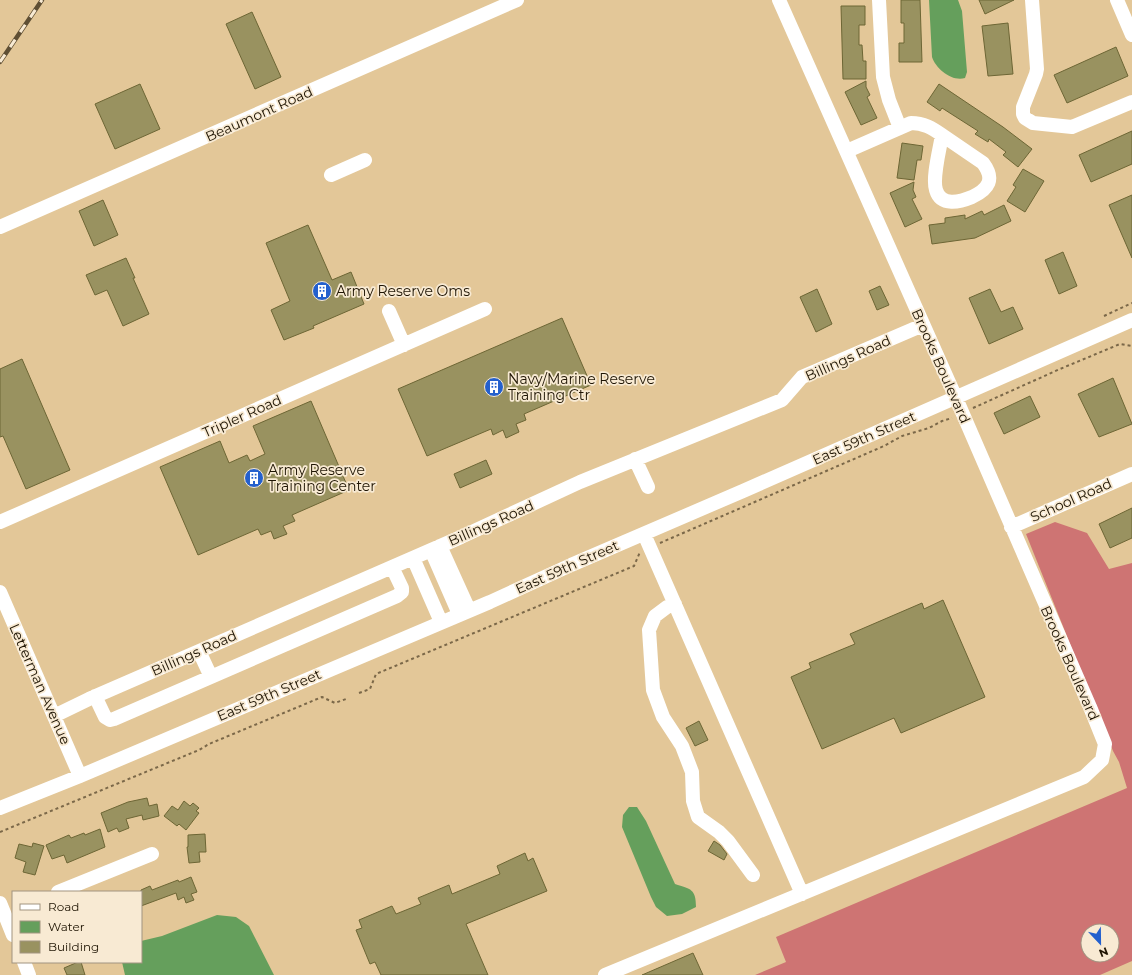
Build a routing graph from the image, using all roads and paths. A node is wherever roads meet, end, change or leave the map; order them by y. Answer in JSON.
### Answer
{"nodes":[{"id":1,"x":517,"y":0,"type":"edge"},
{"id":2,"x":780,"y":0,"type":"edge"},
{"id":3,"x":879,"y":0,"type":"edge"},
{"id":4,"x":1032,"y":0,"type":"edge"},
{"id":5,"x":1117,"y":0,"type":"edge"},
{"id":6,"x":1132,"y":35,"type":"edge"},
{"id":7,"x":1132,"y":102,"type":"edge"},
{"id":8,"x":900,"y":128,"type":"junction"},
{"id":9,"x":942,"y":135,"type":"junction"},
{"id":10,"x":847,"y":151,"type":"junction"},
{"id":11,"x":365,"y":160,"type":"dead end"},
{"id":12,"x":331,"y":175,"type":"dead end"},
{"id":13,"x":0,"y":227,"type":"edge"},
{"id":14,"x":1132,"y":303,"type":"edge"},
{"id":15,"x":485,"y":309,"type":"dead end"},
{"id":16,"x":389,"y":312,"type":"dead end"},
{"id":17,"x":1104,"y":316,"type":"dead end"},
{"id":18,"x":1132,"y":320,"type":"edge"},
{"id":19,"x":923,"y":324,"type":"junction"},
{"id":20,"x":404,"y":344,"type":"junction"},
{"id":21,"x":1132,"y":346,"type":"edge"},
{"id":22,"x":956,"y":398,"type":"junction"},
{"id":23,"x":972,"y":409,"type":"dead end"},
{"id":24,"x":952,"y":418,"type":"dead end"},
{"id":25,"x":635,"y":459,"type":"junction"},
{"id":26,"x":1132,"y":474,"type":"edge"},
{"id":27,"x":648,"y":487,"type":"dead end"},
{"id":28,"x":0,"y":522,"type":"edge"},
{"id":29,"x":1011,"y":527,"type":"junction"},
{"id":30,"x":644,"y":534,"type":"junction"},
{"id":31,"x":659,"y":543,"type":"dead end"},
{"id":32,"x":435,"y":548,"type":"junction"},
{"id":33,"x":640,"y":551,"type":"dead end"},
{"id":34,"x":413,"y":558,"type":"junction"},
{"id":35,"x":392,"y":567,"type":"junction"},
{"id":36,"x":0,"y":592,"type":"edge"},
{"id":37,"x":675,"y":604,"type":"junction"},
{"id":38,"x":464,"y":612,"type":"junction"},
{"id":39,"x":441,"y":622,"type":"junction"},
{"id":40,"x":199,"y":651,"type":"junction"},
{"id":41,"x":211,"y":677,"type":"junction"},
{"id":42,"x":359,"y":693,"type":"dead end"},
{"id":43,"x":95,"y":696,"type":"junction"},
{"id":44,"x":346,"y":698,"type":"dead end"},
{"id":45,"x":54,"y":716,"type":"junction"},
{"id":46,"x":80,"y":776,"type":"junction"},
{"id":47,"x":0,"y":808,"type":"edge"},
{"id":48,"x":0,"y":832,"type":"edge"},
{"id":49,"x":152,"y":854,"type":"dead end"},
{"id":50,"x":753,"y":875,"type":"dead end"},
{"id":51,"x":60,"y":891,"type":"edge"},
{"id":52,"x":802,"y":894,"type":"junction"},
{"id":53,"x":4,"y":911,"type":"edge"},
{"id":54,"x":12,"y":932,"type":"edge"},
{"id":55,"x":24,"y":963,"type":"edge"},
{"id":56,"x":620,"y":972,"type":"edge"},
{"id":57,"x":29,"y":975,"type":"edge"},
{"id":58,"x":605,"y":975,"type":"edge"}],
"edges":[{"from":1,"to":13,"type":"street","name":"Beaumont Road"},
{"from":2,"to":10,"type":"street","name":"Brooks Boulevard"},
{"from":3,"to":8,"type":"street"},
{"from":4,"to":7,"type":"street"},
{"from":5,"to":6,"type":"street"},
{"from":8,"to":9,"type":"street"},
{"from":8,"to":10,"type":"street"},
{"from":9,"to":9,"type":"street"},
{"from":10,"to":19,"type":"street","name":"Brooks Boulevard"},
{"from":11,"to":12,"type":"street"},
{"from":14,"to":17,"type":"path"},
{"from":15,"to":20,"type":"street","name":"Tripler Road"},
{"from":16,"to":20,"type":"street"},
{"from":18,"to":22,"type":"street","name":"East 59th Street"},
{"from":19,"to":22,"type":"street","name":"Brooks Boulevard"},
{"from":19,"to":25,"type":"street","name":"Billings Road"},
{"from":20,"to":28,"type":"street","name":"Tripler Road"},
{"from":21,"to":23,"type":"path"},
{"from":22,"to":29,"type":"street","name":"Brooks Boulevard"},
{"from":22,"to":30,"type":"street","name":"East 59th Street"},
{"from":24,"to":31,"type":"path"},
{"from":25,"to":27,"type":"street"},
{"from":25,"to":32,"type":"street","name":"Billings Road"},
{"from":26,"to":29,"type":"street","name":"School Road"},
{"from":29,"to":52,"type":"street","name":"Brooks Boulevard"},
{"from":30,"to":37,"type":"street"},
{"from":30,"to":38,"type":"street","name":"East 59th Street"},
{"from":32,"to":34,"type":"street","name":"Billings Road"},
{"from":32,"to":38,"type":"street"},
{"from":33,"to":42,"type":"path"},
{"from":34,"to":35,"type":"street","name":"Billings Road"},
{"from":34,"to":39,"type":"street"},
{"from":35,"to":40,"type":"street","name":"Billings Road"},
{"from":35,"to":41,"type":"street"},
{"from":36,"to":45,"type":"street","name":"Letterman Avenue"},
{"from":37,"to":50,"type":"street"},
{"from":37,"to":52,"type":"street"},
{"from":38,"to":39,"type":"street","name":"East 59th Street"},
{"from":39,"to":46,"type":"street","name":"East 59th Street"},
{"from":40,"to":41,"type":"street"},
{"from":40,"to":43,"type":"street","name":"Billings Road"},
{"from":41,"to":43,"type":"street"},
{"from":43,"to":45,"type":"street","name":"Billings Road"},
{"from":44,"to":48,"type":"path"},
{"from":45,"to":46,"type":"street","name":"Letterman Avenue"},
{"from":46,"to":47,"type":"street","name":"East 59th Street"},
{"from":49,"to":51,"type":"street"},
{"from":52,"to":56,"type":"street","name":"Brooks Boulevard"},
{"from":53,"to":54,"type":"street"},
{"from":55,"to":57,"type":"street"},
{"from":56,"to":58,"type":"street","name":"Brooks Boulevard"}]}
